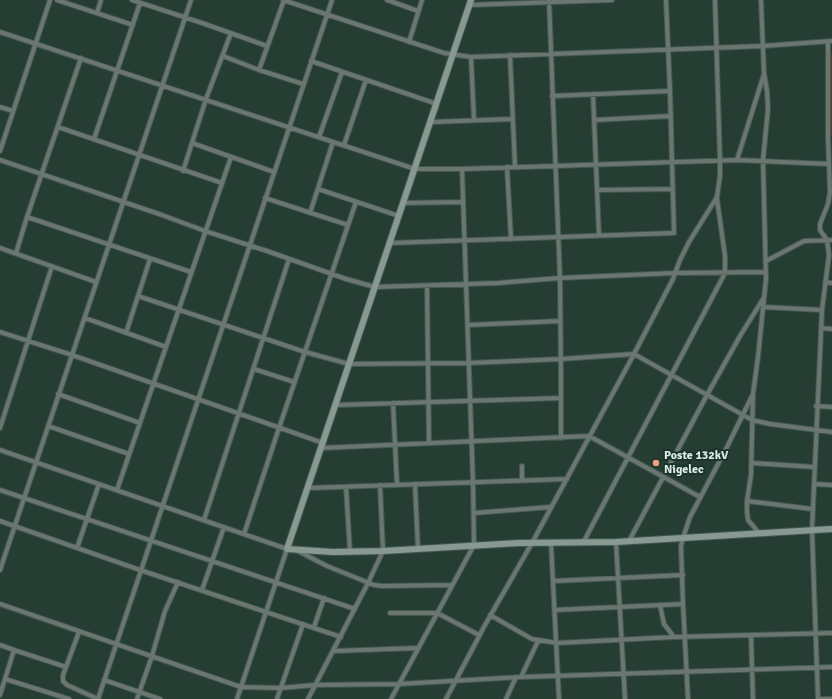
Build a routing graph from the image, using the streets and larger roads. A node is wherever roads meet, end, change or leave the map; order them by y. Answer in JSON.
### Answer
{"nodes":[{"id":1,"x":50,"y":0,"type":"edge"},
{"id":2,"x":57,"y":0,"type":"edge"},
{"id":3,"x":101,"y":0,"type":"edge"},
{"id":4,"x":132,"y":0,"type":"edge"},
{"id":5,"x":191,"y":0,"type":"edge"},
{"id":6,"x":283,"y":0,"type":"edge"},
{"id":7,"x":332,"y":0,"type":"edge"},
{"id":8,"x":387,"y":0,"type":"edge"},
{"id":9,"x":422,"y":0,"type":"edge"},
{"id":10,"x":612,"y":0,"type":"edge"},
{"id":11,"x":666,"y":0,"type":"edge"},
{"id":12,"x":715,"y":0,"type":"edge"},
{"id":13,"x":761,"y":0,"type":"edge"},
{"id":14,"x":296,"y":2,"type":"edge"},
{"id":15,"x":549,"y":2,"type":"edge"},
{"id":16,"x":140,"y":3,"type":"junction"},
{"id":17,"x":470,"y":3,"type":"edge"},
{"id":18,"x":418,"y":10,"type":"junction"},
{"id":19,"x":97,"y":13,"type":"junction"},
{"id":20,"x":326,"y":15,"type":"junction"},
{"id":21,"x":185,"y":17,"type":"junction"},
{"id":22,"x":133,"y":25,"type":"junction"},
{"id":23,"x":0,"y":32,"type":"edge"},
{"id":24,"x":231,"y":33,"type":"junction"},
{"id":25,"x":409,"y":42,"type":"junction"},
{"id":26,"x":830,"y":42,"type":"edge"},
{"id":27,"x":34,"y":43,"type":"junction"},
{"id":28,"x":267,"y":46,"type":"junction"},
{"id":29,"x":763,"y":46,"type":"junction"},
{"id":30,"x":715,"y":47,"type":"junction"},
{"id":31,"x":668,"y":50,"type":"junction"},
{"id":32,"x":551,"y":54,"type":"junction"},
{"id":33,"x":453,"y":55,"type":"junction"},
{"id":34,"x":510,"y":55,"type":"junction"},
{"id":35,"x":222,"y":56,"type":"junction"},
{"id":36,"x":471,"y":57,"type":"junction"},
{"id":37,"x":80,"y":58,"type":"junction"},
{"id":38,"x":311,"y":61,"type":"junction"},
{"id":39,"x":259,"y":70,"type":"junction"},
{"id":40,"x":117,"y":71,"type":"junction"},
{"id":41,"x":342,"y":72,"type":"junction"},
{"id":42,"x":764,"y":73,"type":"junction"},
{"id":43,"x":366,"y":80,"type":"junction"},
{"id":44,"x":303,"y":84,"type":"junction"},
{"id":45,"x":162,"y":85,"type":"junction"},
{"id":46,"x":670,"y":91,"type":"junction"},
{"id":47,"x":593,"y":94,"type":"junction"},
{"id":48,"x":552,"y":96,"type":"junction"},
{"id":49,"x":206,"y":99,"type":"junction"},
{"id":50,"x":437,"y":104,"type":"junction"},
{"id":51,"x":0,"y":107,"type":"edge"},
{"id":52,"x":12,"y":111,"type":"junction"},
{"id":53,"x":671,"y":116,"type":"junction"},
{"id":54,"x":512,"y":119,"type":"junction"},
{"id":55,"x":474,"y":120,"type":"junction"},
{"id":56,"x":595,"y":120,"type":"junction"},
{"id":57,"x":431,"y":122,"type":"junction"},
{"id":58,"x":58,"y":127,"type":"junction"},
{"id":59,"x":289,"y":127,"type":"junction"},
{"id":60,"x":319,"y":137,"type":"junction"},
{"id":61,"x":94,"y":139,"type":"junction"},
{"id":62,"x":333,"y":142,"type":"junction"},
{"id":63,"x":192,"y":143,"type":"junction"},
{"id":64,"x":344,"y":145,"type":"junction"},
{"id":65,"x":0,"y":151,"type":"edge"},
{"id":66,"x":138,"y":155,"type":"junction"},
{"id":67,"x":231,"y":157,"type":"junction"},
{"id":68,"x":0,"y":160,"type":"edge"},
{"id":69,"x":720,"y":160,"type":"junction"},
{"id":70,"x":737,"y":160,"type":"junction"},
{"id":71,"x":763,"y":160,"type":"junction"},
{"id":72,"x":672,"y":162,"type":"junction"},
{"id":73,"x":596,"y":164,"type":"junction"},
{"id":74,"x":829,"y":164,"type":"junction"},
{"id":75,"x":555,"y":165,"type":"junction"},
{"id":76,"x":507,"y":167,"type":"junction"},
{"id":77,"x":515,"y":167,"type":"junction"},
{"id":78,"x":415,"y":169,"type":"junction"},
{"id":79,"x":462,"y":169,"type":"junction"},
{"id":80,"x":183,"y":171,"type":"junction"},
{"id":81,"x":274,"y":172,"type":"junction"},
{"id":82,"x":41,"y":174,"type":"junction"},
{"id":83,"x":222,"y":183,"type":"junction"},
{"id":84,"x":318,"y":189,"type":"junction"},
{"id":85,"x":673,"y":189,"type":"junction"},
{"id":86,"x":597,"y":190,"type":"junction"},
{"id":87,"x":265,"y":198,"type":"junction"},
{"id":88,"x":717,"y":198,"type":"junction"},
{"id":89,"x":123,"y":202,"type":"junction"},
{"id":90,"x":356,"y":202,"type":"junction"},
{"id":91,"x":403,"y":202,"type":"junction"},
{"id":92,"x":463,"y":202,"type":"junction"},
{"id":93,"x":310,"y":213,"type":"junction"},
{"id":94,"x":399,"y":216,"type":"junction"},
{"id":95,"x":27,"y":217,"type":"junction"},
{"id":96,"x":348,"y":225,"type":"junction"},
{"id":97,"x":205,"y":231,"type":"junction"},
{"id":98,"x":599,"y":236,"type":"junction"},
{"id":99,"x":559,"y":238,"type":"junction"},
{"id":100,"x":511,"y":239,"type":"junction"},
{"id":101,"x":830,"y":240,"type":"edge"},
{"id":102,"x":464,"y":241,"type":"junction"},
{"id":103,"x":109,"y":243,"type":"junction"},
{"id":104,"x":390,"y":243,"type":"junction"},
{"id":105,"x":249,"y":245,"type":"junction"},
{"id":106,"x":0,"y":248,"type":"edge"},
{"id":107,"x":16,"y":253,"type":"junction"},
{"id":108,"x":830,"y":255,"type":"edge"},
{"id":109,"x":150,"y":259,"type":"junction"},
{"id":110,"x":289,"y":259,"type":"junction"},
{"id":111,"x":766,"y":261,"type":"junction"},
{"id":112,"x":52,"y":266,"type":"junction"},
{"id":113,"x":191,"y":272,"type":"junction"},
{"id":114,"x":725,"y":272,"type":"junction"},
{"id":115,"x":766,"y":272,"type":"junction"},
{"id":116,"x":332,"y":273,"type":"junction"},
{"id":117,"x":676,"y":273,"type":"junction"},
{"id":118,"x":560,"y":278,"type":"junction"},
{"id":119,"x":96,"y":282,"type":"junction"},
{"id":120,"x":825,"y":282,"type":"junction"},
{"id":121,"x":832,"y":283,"type":"edge"},
{"id":122,"x":467,"y":284,"type":"junction"},
{"id":123,"x":426,"y":286,"type":"junction"},
{"id":124,"x":375,"y":287,"type":"junction"},
{"id":125,"x":138,"y":296,"type":"junction"},
{"id":126,"x":764,"y":297,"type":"junction"},
{"id":127,"x":763,"y":307,"type":"junction"},
{"id":128,"x":179,"y":310,"type":"junction"},
{"id":129,"x":822,"y":310,"type":"junction"},
{"id":130,"x":85,"y":318,"type":"junction"},
{"id":131,"x":560,"y":321,"type":"junction"},
{"id":132,"x":222,"y":324,"type":"junction"},
{"id":133,"x":468,"y":325,"type":"junction"},
{"id":134,"x":821,"y":328,"type":"junction"},
{"id":135,"x":832,"y":329,"type":"edge"},
{"id":136,"x":0,"y":332,"type":"edge"},
{"id":137,"x":126,"y":332,"type":"junction"},
{"id":138,"x":264,"y":338,"type":"junction"},
{"id":139,"x":28,"y":341,"type":"junction"},
{"id":140,"x":166,"y":347,"type":"junction"},
{"id":141,"x":305,"y":352,"type":"junction"},
{"id":142,"x":634,"y":354,"type":"junction"},
{"id":143,"x":72,"y":355,"type":"junction"},
{"id":144,"x":561,"y":359,"type":"junction"},
{"id":145,"x":428,"y":363,"type":"junction"},
{"id":146,"x":469,"y":363,"type":"junction"},
{"id":147,"x":349,"y":364,"type":"junction"},
{"id":148,"x":254,"y":369,"type":"junction"},
{"id":149,"x":672,"y":375,"type":"junction"},
{"id":150,"x":294,"y":382,"type":"junction"},
{"id":151,"x":153,"y":384,"type":"junction"},
{"id":152,"x":58,"y":394,"type":"junction"},
{"id":153,"x":753,"y":394,"type":"junction"},
{"id":154,"x":707,"y":395,"type":"junction"},
{"id":155,"x":562,"y":398,"type":"junction"},
{"id":156,"x":198,"y":399,"type":"junction"},
{"id":157,"x":470,"y":401,"type":"junction"},
{"id":158,"x":428,"y":402,"type":"junction"},
{"id":159,"x":393,"y":403,"type":"junction"},
{"id":160,"x":336,"y":404,"type":"junction"},
{"id":161,"x":816,"y":406,"type":"junction"},
{"id":162,"x":832,"y":407,"type":"edge"},
{"id":163,"x":239,"y":413,"type":"junction"},
{"id":164,"x":743,"y":415,"type":"junction"},
{"id":165,"x":752,"y":420,"type":"junction"},
{"id":166,"x":140,"y":423,"type":"junction"},
{"id":167,"x":48,"y":426,"type":"junction"},
{"id":168,"x":0,"y":428,"type":"edge"},
{"id":169,"x":278,"y":428,"type":"junction"},
{"id":170,"x":815,"y":430,"type":"junction"},
{"id":171,"x":832,"y":432,"type":"edge"},
{"id":172,"x":589,"y":436,"type":"junction"},
{"id":173,"x":560,"y":438,"type":"junction"},
{"id":174,"x":472,"y":441,"type":"junction"},
{"id":175,"x":429,"y":443,"type":"junction"},
{"id":176,"x":395,"y":444,"type":"junction"},
{"id":177,"x":322,"y":446,"type":"junction"},
{"id":178,"x":0,"y":450,"type":"edge"},
{"id":179,"x":129,"y":454,"type":"junction"},
{"id":180,"x":628,"y":458,"type":"junction"},
{"id":181,"x":36,"y":462,"type":"junction"},
{"id":182,"x":752,"y":463,"type":"junction"},
{"id":183,"x":522,"y":466,"type":"dead end"},
{"id":184,"x":814,"y":467,"type":"junction"},
{"id":185,"x":663,"y":477,"type":"junction"},
{"id":186,"x":567,"y":479,"type":"junction"},
{"id":187,"x":522,"y":480,"type":"junction"},
{"id":188,"x":474,"y":482,"type":"junction"},
{"id":189,"x":98,"y":484,"type":"junction"},
{"id":190,"x":415,"y":484,"type":"junction"},
{"id":191,"x":814,"y":484,"type":"junction"},
{"id":192,"x":397,"y":485,"type":"junction"},
{"id":193,"x":832,"y":485,"type":"edge"},
{"id":194,"x":380,"y":486,"type":"junction"},
{"id":195,"x":346,"y":487,"type":"junction"},
{"id":196,"x":308,"y":488,"type":"junction"},
{"id":197,"x":0,"y":490,"type":"edge"},
{"id":198,"x":117,"y":490,"type":"junction"},
{"id":199,"x":700,"y":497,"type":"junction"},
{"id":200,"x":25,"y":498,"type":"junction"},
{"id":201,"x":747,"y":501,"type":"junction"},
{"id":202,"x":162,"y":506,"type":"junction"},
{"id":203,"x":551,"y":507,"type":"junction"},
{"id":204,"x":812,"y":509,"type":"junction"},
{"id":205,"x":474,"y":513,"type":"junction"},
{"id":206,"x":87,"y":519,"type":"junction"},
{"id":207,"x":204,"y":520,"type":"junction"},
{"id":208,"x":0,"y":521,"type":"edge"},
{"id":209,"x":16,"y":526,"type":"junction"},
{"id":210,"x":224,"y":527,"type":"junction"},
{"id":211,"x":832,"y":529,"type":"edge"},
{"id":212,"x":812,"y":530,"type":"junction"},
{"id":213,"x":759,"y":533,"type":"junction"},
{"id":214,"x":244,"y":534,"type":"junction"},
{"id":215,"x":683,"y":538,"type":"junction"},
{"id":216,"x":150,"y":539,"type":"junction"},
{"id":217,"x":629,"y":541,"type":"junction"},
{"id":218,"x":616,"y":542,"type":"junction"},
{"id":219,"x":532,"y":543,"type":"junction"},
{"id":220,"x":551,"y":543,"type":"junction"},
{"id":221,"x":583,"y":543,"type":"junction"},
{"id":222,"x":474,"y":545,"type":"junction"},
{"id":223,"x":77,"y":548,"type":"junction"},
{"id":224,"x":288,"y":548,"type":"junction"},
{"id":225,"x":295,"y":549,"type":"junction"},
{"id":226,"x":418,"y":549,"type":"junction"},
{"id":227,"x":383,"y":551,"type":"junction"},
{"id":228,"x":350,"y":552,"type":"junction"},
{"id":229,"x":212,"y":560,"type":"junction"},
{"id":230,"x":0,"y":570,"type":"edge"},
{"id":231,"x":140,"y":570,"type":"junction"},
{"id":232,"x":683,"y":575,"type":"junction"},
{"id":233,"x":619,"y":578,"type":"junction"},
{"id":234,"x":554,"y":581,"type":"junction"},
{"id":235,"x":178,"y":582,"type":"junction"},
{"id":236,"x":276,"y":582,"type":"junction"},
{"id":237,"x":368,"y":583,"type":"junction"},
{"id":238,"x":452,"y":585,"type":"junction"},
{"id":239,"x":202,"y":590,"type":"junction"},
{"id":240,"x":324,"y":598,"type":"junction"},
{"id":241,"x":0,"y":604,"type":"edge"},
{"id":242,"x":683,"y":604,"type":"junction"},
{"id":243,"x":660,"y":605,"type":"junction"},
{"id":244,"x":620,"y":606,"type":"junction"},
{"id":245,"x":355,"y":609,"type":"junction"},
{"id":246,"x":555,"y":610,"type":"junction"},
{"id":247,"x":266,"y":612,"type":"junction"},
{"id":248,"x":390,"y":612,"type":"dead end"},
{"id":249,"x":437,"y":613,"type":"junction"},
{"id":250,"x":490,"y":615,"type":"junction"},
{"id":251,"x":303,"y":624,"type":"junction"},
{"id":252,"x":314,"y":627,"type":"junction"},
{"id":253,"x":78,"y":632,"type":"junction"},
{"id":254,"x":832,"y":633,"type":"edge"},
{"id":255,"x":816,"y":634,"type":"junction"},
{"id":256,"x":479,"y":635,"type":"junction"},
{"id":257,"x":750,"y":635,"type":"junction"},
{"id":258,"x":341,"y":637,"type":"junction"},
{"id":259,"x":674,"y":637,"type":"junction"},
{"id":260,"x":685,"y":637,"type":"junction"},
{"id":261,"x":621,"y":640,"type":"junction"},
{"id":262,"x":538,"y":641,"type":"junction"},
{"id":263,"x":556,"y":643,"type":"junction"},
{"id":264,"x":116,"y":644,"type":"junction"},
{"id":265,"x":0,"y":645,"type":"edge"},
{"id":266,"x":418,"y":648,"type":"junction"},
{"id":267,"x":14,"y":650,"type":"junction"},
{"id":268,"x":334,"y":651,"type":"junction"},
{"id":269,"x":152,"y":656,"type":"junction"},
{"id":270,"x":66,"y":667,"type":"junction"},
{"id":271,"x":817,"y":667,"type":"junction"},
{"id":272,"x":832,"y":667,"type":"edge"},
{"id":273,"x":751,"y":670,"type":"junction"},
{"id":274,"x":687,"y":672,"type":"junction"},
{"id":275,"x":623,"y":674,"type":"junction"},
{"id":276,"x":558,"y":676,"type":"junction"},
{"id":277,"x":518,"y":677,"type":"junction"},
{"id":278,"x":5,"y":679,"type":"junction"},
{"id":279,"x":104,"y":680,"type":"junction"},
{"id":280,"x":455,"y":681,"type":"junction"},
{"id":281,"x":399,"y":684,"type":"junction"},
{"id":282,"x":315,"y":685,"type":"junction"},
{"id":283,"x":242,"y":687,"type":"junction"},
{"id":284,"x":281,"y":688,"type":"junction"},
{"id":285,"x":140,"y":692,"type":"junction"},
{"id":286,"x":0,"y":695,"type":"edge"},
{"id":287,"x":832,"y":698,"type":"edge"},
{"id":288,"x":69,"y":699,"type":"edge"},
{"id":289,"x":98,"y":699,"type":"edge"},
{"id":290,"x":137,"y":699,"type":"edge"},
{"id":291,"x":160,"y":699,"type":"edge"},
{"id":292,"x":237,"y":699,"type":"edge"},
{"id":293,"x":277,"y":699,"type":"edge"},
{"id":294,"x":308,"y":699,"type":"edge"},
{"id":295,"x":391,"y":699,"type":"edge"},
{"id":296,"x":446,"y":699,"type":"edge"},
{"id":297,"x":506,"y":699,"type":"edge"},
{"id":298,"x":559,"y":699,"type":"edge"},
{"id":299,"x":625,"y":699,"type":"edge"},
{"id":300,"x":688,"y":699,"type":"edge"},
{"id":301,"x":753,"y":699,"type":"edge"},
{"id":302,"x":819,"y":699,"type":"edge"}],
"edges":[{"from":1,"to":27,"type":"street"},
{"from":2,"to":19,"type":"street"},
{"from":3,"to":19,"type":"street"},
{"from":4,"to":16,"type":"street"},
{"from":5,"to":21,"type":"street"},
{"from":6,"to":14,"type":"street"},
{"from":6,"to":28,"type":"street"},
{"from":7,"to":20,"type":"street"},
{"from":8,"to":18,"type":"street"},
{"from":9,"to":18,"type":"street"},
{"from":10,"to":15,"type":"street"},
{"from":11,"to":31,"type":"street"},
{"from":12,"to":30,"type":"street"},
{"from":13,"to":29,"type":"street"},
{"from":14,"to":20,"type":"street"},
{"from":15,"to":17,"type":"street"},
{"from":15,"to":32,"type":"street"},
{"from":16,"to":21,"type":"street"},
{"from":16,"to":22,"type":"street"},
{"from":17,"to":33,"type":"street"},
{"from":18,"to":25,"type":"street"},
{"from":19,"to":22,"type":"street"},
{"from":20,"to":25,"type":"street"},
{"from":20,"to":38,"type":"street"},
{"from":21,"to":24,"type":"street"},
{"from":21,"to":45,"type":"street"},
{"from":22,"to":40,"type":"street"},
{"from":23,"to":27,"type":"street"},
{"from":24,"to":28,"type":"street"},
{"from":24,"to":35,"type":"street"},
{"from":25,"to":33,"type":"street"},
{"from":26,"to":29,"type":"street"},
{"from":26,"to":74,"type":"street"},
{"from":27,"to":37,"type":"street"},
{"from":27,"to":52,"type":"street"},
{"from":28,"to":39,"type":"street"},
{"from":29,"to":30,"type":"street"},
{"from":29,"to":42,"type":"street"},
{"from":30,"to":31,"type":"street"},
{"from":30,"to":69,"type":"street"},
{"from":31,"to":32,"type":"street"},
{"from":31,"to":46,"type":"street"},
{"from":32,"to":34,"type":"street"},
{"from":32,"to":48,"type":"street"},
{"from":33,"to":36,"type":"street"},
{"from":33,"to":50,"type":"street"},
{"from":34,"to":36,"type":"street"},
{"from":34,"to":54,"type":"street"},
{"from":35,"to":39,"type":"street"},
{"from":35,"to":49,"type":"street"},
{"from":36,"to":55,"type":"street"},
{"from":37,"to":40,"type":"street"},
{"from":37,"to":58,"type":"street"},
{"from":38,"to":41,"type":"street"},
{"from":38,"to":44,"type":"street"},
{"from":39,"to":44,"type":"street"},
{"from":40,"to":45,"type":"street"},
{"from":40,"to":61,"type":"street"},
{"from":41,"to":43,"type":"street"},
{"from":41,"to":60,"type":"street"},
{"from":42,"to":70,"type":"street"},
{"from":42,"to":71,"type":"street"},
{"from":43,"to":50,"type":"street"},
{"from":43,"to":64,"type":"street"},
{"from":44,"to":59,"type":"street"},
{"from":45,"to":49,"type":"street"},
{"from":45,"to":66,"type":"street"},
{"from":46,"to":47,"type":"street"},
{"from":46,"to":53,"type":"street"},
{"from":47,"to":48,"type":"street"},
{"from":47,"to":56,"type":"street"},
{"from":48,"to":75,"type":"street"},
{"from":49,"to":59,"type":"street"},
{"from":49,"to":63,"type":"street"},
{"from":50,"to":57,"type":"street"},
{"from":51,"to":52,"type":"street"},
{"from":52,"to":65,"type":"street"},
{"from":53,"to":56,"type":"street"},
{"from":53,"to":72,"type":"street"},
{"from":54,"to":55,"type":"street"},
{"from":54,"to":77,"type":"street"},
{"from":55,"to":57,"type":"street"},
{"from":56,"to":73,"type":"street"},
{"from":57,"to":78,"type":"street"},
{"from":58,"to":61,"type":"street"},
{"from":58,"to":82,"type":"street"},
{"from":59,"to":60,"type":"street"},
{"from":59,"to":81,"type":"street"},
{"from":60,"to":62,"type":"street"},
{"from":61,"to":66,"type":"street"},
{"from":62,"to":64,"type":"street"},
{"from":62,"to":84,"type":"street"},
{"from":63,"to":67,"type":"street"},
{"from":63,"to":80,"type":"street"},
{"from":64,"to":78,"type":"street"},
{"from":66,"to":80,"type":"street"},
{"from":66,"to":89,"type":"street"},
{"from":67,"to":81,"type":"street"},
{"from":67,"to":83,"type":"street"},
{"from":68,"to":82,"type":"street"},
{"from":69,"to":70,"type":"street"},
{"from":69,"to":72,"type":"street"},
{"from":69,"to":88,"type":"street"},
{"from":70,"to":71,"type":"street"},
{"from":71,"to":74,"type":"street"},
{"from":71,"to":111,"type":"street"},
{"from":72,"to":73,"type":"street"},
{"from":72,"to":85,"type":"street"},
{"from":73,"to":75,"type":"street"},
{"from":73,"to":86,"type":"street"},
{"from":74,"to":101,"type":"street"},
{"from":75,"to":77,"type":"street"},
{"from":75,"to":99,"type":"street"},
{"from":76,"to":77,"type":"street"},
{"from":76,"to":79,"type":"street"},
{"from":76,"to":100,"type":"street"},
{"from":78,"to":79,"type":"street"},
{"from":78,"to":91,"type":"street"},
{"from":79,"to":92,"type":"street"},
{"from":80,"to":83,"type":"street"},
{"from":81,"to":87,"type":"street"},
{"from":82,"to":89,"type":"street"},
{"from":82,"to":95,"type":"street"},
{"from":83,"to":97,"type":"street"},
{"from":84,"to":90,"type":"street"},
{"from":84,"to":93,"type":"street"},
{"from":85,"to":86,"type":"street"},
{"from":85,"to":98,"type":"street"},
{"from":86,"to":98,"type":"street"},
{"from":87,"to":93,"type":"street"},
{"from":87,"to":105,"type":"street"},
{"from":88,"to":114,"type":"street"},
{"from":88,"to":117,"type":"street"},
{"from":89,"to":97,"type":"street"},
{"from":89,"to":103,"type":"street"},
{"from":90,"to":94,"type":"street"},
{"from":90,"to":96,"type":"street"},
{"from":91,"to":92,"type":"street"},
{"from":91,"to":94,"type":"street"},
{"from":92,"to":102,"type":"street"},
{"from":93,"to":96,"type":"street"},
{"from":94,"to":104,"type":"street"},
{"from":95,"to":103,"type":"street"},
{"from":95,"to":107,"type":"street"},
{"from":96,"to":116,"type":"street"},
{"from":97,"to":105,"type":"street"},
{"from":97,"to":113,"type":"street"},
{"from":98,"to":99,"type":"street"},
{"from":99,"to":100,"type":"street"},
{"from":99,"to":118,"type":"street"},
{"from":100,"to":102,"type":"street"},
{"from":101,"to":108,"type":"street"},
{"from":101,"to":111,"type":"street"},
{"from":102,"to":104,"type":"street"},
{"from":102,"to":122,"type":"street"},
{"from":103,"to":109,"type":"street"},
{"from":103,"to":119,"type":"street"},
{"from":104,"to":124,"type":"street"},
{"from":105,"to":110,"type":"street"},
{"from":105,"to":132,"type":"street"},
{"from":106,"to":107,"type":"street"},
{"from":107,"to":112,"type":"street"},
{"from":108,"to":120,"type":"street"},
{"from":109,"to":113,"type":"street"},
{"from":109,"to":125,"type":"street"},
{"from":110,"to":116,"type":"street"},
{"from":110,"to":138,"type":"street"},
{"from":111,"to":115,"type":"street"},
{"from":112,"to":119,"type":"street"},
{"from":112,"to":139,"type":"street"},
{"from":113,"to":128,"type":"street"},
{"from":114,"to":115,"type":"street"},
{"from":114,"to":117,"type":"street"},
{"from":114,"to":149,"type":"street"},
{"from":115,"to":126,"type":"street"},
{"from":116,"to":124,"type":"street"},
{"from":116,"to":141,"type":"street"},
{"from":117,"to":118,"type":"street"},
{"from":117,"to":142,"type":"street"},
{"from":118,"to":122,"type":"street"},
{"from":118,"to":131,"type":"street"},
{"from":119,"to":130,"type":"street"},
{"from":120,"to":121,"type":"street"},
{"from":120,"to":129,"type":"street"},
{"from":122,"to":123,"type":"street"},
{"from":122,"to":133,"type":"street"},
{"from":123,"to":124,"type":"street"},
{"from":123,"to":145,"type":"street"},
{"from":124,"to":147,"type":"street"},
{"from":125,"to":128,"type":"street"},
{"from":125,"to":137,"type":"street"},
{"from":126,"to":127,"type":"street"},
{"from":126,"to":154,"type":"street"},
{"from":127,"to":129,"type":"street"},
{"from":127,"to":153,"type":"street"},
{"from":128,"to":132,"type":"street"},
{"from":128,"to":140,"type":"street"},
{"from":129,"to":134,"type":"street"},
{"from":130,"to":137,"type":"street"},
{"from":130,"to":143,"type":"street"},
{"from":131,"to":133,"type":"street"},
{"from":131,"to":144,"type":"street"},
{"from":132,"to":138,"type":"street"},
{"from":132,"to":156,"type":"street"},
{"from":133,"to":146,"type":"street"},
{"from":134,"to":135,"type":"street"},
{"from":134,"to":161,"type":"street"},
{"from":136,"to":139,"type":"street"},
{"from":137,"to":140,"type":"street"},
{"from":138,"to":141,"type":"street"},
{"from":138,"to":148,"type":"street"},
{"from":139,"to":143,"type":"street"},
{"from":139,"to":168,"type":"street"},
{"from":140,"to":151,"type":"street"},
{"from":141,"to":147,"type":"street"},
{"from":141,"to":150,"type":"street"},
{"from":142,"to":144,"type":"street"},
{"from":142,"to":149,"type":"street"},
{"from":142,"to":172,"type":"street"},
{"from":143,"to":151,"type":"street"},
{"from":143,"to":152,"type":"street"},
{"from":144,"to":146,"type":"street"},
{"from":144,"to":155,"type":"street"},
{"from":145,"to":146,"type":"street"},
{"from":145,"to":147,"type":"street"},
{"from":145,"to":158,"type":"street"},
{"from":146,"to":157,"type":"street"},
{"from":147,"to":160,"type":"street"},
{"from":148,"to":150,"type":"street"},
{"from":148,"to":163,"type":"street"},
{"from":149,"to":154,"type":"street"},
{"from":149,"to":180,"type":"street"},
{"from":150,"to":169,"type":"street"},
{"from":151,"to":156,"type":"street"},
{"from":151,"to":166,"type":"street"},
{"from":152,"to":166,"type":"street"},
{"from":152,"to":167,"type":"street"},
{"from":153,"to":164,"type":"street"},
{"from":153,"to":165,"type":"street"},
{"from":154,"to":164,"type":"street"},
{"from":154,"to":185,"type":"street"},
{"from":155,"to":157,"type":"street"},
{"from":155,"to":173,"type":"street"},
{"from":156,"to":163,"type":"street"},
{"from":156,"to":202,"type":"street"},
{"from":157,"to":158,"type":"street"},
{"from":157,"to":174,"type":"street"},
{"from":158,"to":159,"type":"street"},
{"from":158,"to":175,"type":"street"},
{"from":159,"to":160,"type":"street"},
{"from":159,"to":176,"type":"street"},
{"from":160,"to":177,"type":"street"},
{"from":161,"to":162,"type":"street"},
{"from":161,"to":170,"type":"street"},
{"from":163,"to":169,"type":"street"},
{"from":163,"to":207,"type":"street"},
{"from":164,"to":165,"type":"street"},
{"from":164,"to":199,"type":"street"},
{"from":165,"to":170,"type":"street"},
{"from":165,"to":182,"type":"street"},
{"from":166,"to":179,"type":"street"},
{"from":167,"to":179,"type":"street"},
{"from":167,"to":181,"type":"street"},
{"from":169,"to":177,"type":"street"},
{"from":169,"to":214,"type":"street"},
{"from":170,"to":171,"type":"street"},
{"from":170,"to":184,"type":"street"},
{"from":172,"to":173,"type":"street"},
{"from":172,"to":180,"type":"street"},
{"from":172,"to":186,"type":"street"},
{"from":173,"to":174,"type":"street"},
{"from":174,"to":175,"type":"street"},
{"from":174,"to":188,"type":"street"},
{"from":175,"to":176,"type":"street"},
{"from":176,"to":177,"type":"street"},
{"from":176,"to":192,"type":"street"},
{"from":177,"to":196,"type":"street"},
{"from":178,"to":181,"type":"street"},
{"from":179,"to":198,"type":"street"},
{"from":180,"to":185,"type":"street"},
{"from":180,"to":221,"type":"street"},
{"from":181,"to":189,"type":"street"},
{"from":181,"to":200,"type":"street"},
{"from":182,"to":184,"type":"street"},
{"from":182,"to":201,"type":"street"},
{"from":183,"to":187,"type":"street"},
{"from":184,"to":191,"type":"street"},
{"from":185,"to":199,"type":"street"},
{"from":185,"to":217,"type":"street"},
{"from":186,"to":187,"type":"street"},
{"from":186,"to":203,"type":"street"},
{"from":187,"to":188,"type":"street"},
{"from":188,"to":190,"type":"street"},
{"from":188,"to":205,"type":"street"},
{"from":189,"to":198,"type":"street"},
{"from":189,"to":206,"type":"street"},
{"from":190,"to":192,"type":"street"},
{"from":190,"to":226,"type":"street"},
{"from":191,"to":193,"type":"street"},
{"from":191,"to":204,"type":"street"},
{"from":192,"to":194,"type":"street"},
{"from":194,"to":195,"type":"street"},
{"from":194,"to":227,"type":"street"},
{"from":195,"to":196,"type":"street"},
{"from":195,"to":228,"type":"street"},
{"from":196,"to":224,"type":"street"},
{"from":197,"to":200,"type":"street"},
{"from":198,"to":202,"type":"street"},
{"from":199,"to":215,"type":"street"},
{"from":200,"to":206,"type":"street"},
{"from":200,"to":209,"type":"street"},
{"from":201,"to":204,"type":"street"},
{"from":201,"to":213,"type":"street"},
{"from":202,"to":207,"type":"street"},
{"from":202,"to":216,"type":"street"},
{"from":203,"to":205,"type":"street"},
{"from":203,"to":219,"type":"street"},
{"from":204,"to":212,"type":"street"},
{"from":205,"to":222,"type":"street"},
{"from":206,"to":216,"type":"street"},
{"from":206,"to":223,"type":"street"},
{"from":207,"to":210,"type":"street"},
{"from":208,"to":209,"type":"street"},
{"from":209,"to":223,"type":"street"},
{"from":209,"to":230,"type":"street"},
{"from":210,"to":214,"type":"street"},
{"from":210,"to":229,"type":"street"},
{"from":211,"to":212,"type":"street"},
{"from":212,"to":213,"type":"street"},
{"from":212,"to":255,"type":"street"},
{"from":213,"to":215,"type":"street"},
{"from":214,"to":224,"type":"street"},
{"from":215,"to":217,"type":"street"},
{"from":215,"to":232,"type":"street"},
{"from":216,"to":229,"type":"street"},
{"from":216,"to":231,"type":"street"},
{"from":217,"to":218,"type":"street"},
{"from":218,"to":221,"type":"street"},
{"from":218,"to":233,"type":"street"},
{"from":219,"to":220,"type":"street"},
{"from":219,"to":222,"type":"street"},
{"from":219,"to":250,"type":"street"},
{"from":220,"to":221,"type":"street"},
{"from":220,"to":234,"type":"street"},
{"from":222,"to":226,"type":"street"},
{"from":222,"to":238,"type":"street"},
{"from":223,"to":231,"type":"street"},
{"from":224,"to":225,"type":"street"},
{"from":224,"to":236,"type":"street"},
{"from":225,"to":228,"type":"street"},
{"from":225,"to":237,"type":"street"},
{"from":226,"to":227,"type":"street"},
{"from":227,"to":228,"type":"street"},
{"from":227,"to":237,"type":"street"},
{"from":229,"to":236,"type":"street"},
{"from":229,"to":239,"type":"street"},
{"from":231,"to":235,"type":"street"},
{"from":231,"to":264,"type":"street"},
{"from":232,"to":233,"type":"street"},
{"from":232,"to":242,"type":"street"},
{"from":233,"to":234,"type":"street"},
{"from":233,"to":244,"type":"street"},
{"from":234,"to":246,"type":"street"},
{"from":235,"to":239,"type":"street"},
{"from":235,"to":269,"type":"street"},
{"from":236,"to":240,"type":"street"},
{"from":236,"to":247,"type":"street"},
{"from":237,"to":238,"type":"street"},
{"from":237,"to":245,"type":"street"},
{"from":238,"to":249,"type":"street"},
{"from":239,"to":247,"type":"street"},
{"from":240,"to":245,"type":"street"},
{"from":240,"to":252,"type":"street"},
{"from":241,"to":253,"type":"street"},
{"from":242,"to":243,"type":"street"},
{"from":242,"to":260,"type":"street"},
{"from":243,"to":244,"type":"street"},
{"from":243,"to":259,"type":"street"},
{"from":244,"to":246,"type":"street"},
{"from":244,"to":261,"type":"street"},
{"from":245,"to":258,"type":"street"},
{"from":246,"to":263,"type":"street"},
{"from":247,"to":251,"type":"street"},
{"from":247,"to":283,"type":"street"},
{"from":248,"to":249,"type":"street"},
{"from":249,"to":256,"type":"street"},
{"from":249,"to":266,"type":"street"},
{"from":250,"to":256,"type":"street"},
{"from":250,"to":262,"type":"street"},
{"from":251,"to":252,"type":"street"},
{"from":251,"to":284,"type":"street"},
{"from":252,"to":258,"type":"street"},
{"from":253,"to":264,"type":"street"},
{"from":253,"to":270,"type":"street"},
{"from":254,"to":255,"type":"street"},
{"from":255,"to":257,"type":"street"},
{"from":255,"to":271,"type":"street"},
{"from":256,"to":280,"type":"street"},
{"from":257,"to":260,"type":"street"},
{"from":257,"to":273,"type":"street"},
{"from":258,"to":268,"type":"street"},
{"from":259,"to":260,"type":"street"},
{"from":259,"to":261,"type":"street"},
{"from":260,"to":274,"type":"street"},
{"from":261,"to":263,"type":"street"},
{"from":261,"to":275,"type":"street"},
{"from":262,"to":263,"type":"street"},
{"from":262,"to":277,"type":"street"},
{"from":263,"to":276,"type":"street"},
{"from":264,"to":269,"type":"street"},
{"from":264,"to":279,"type":"street"},
{"from":265,"to":267,"type":"street"},
{"from":266,"to":268,"type":"street"},
{"from":266,"to":281,"type":"street"},
{"from":267,"to":270,"type":"street"},
{"from":267,"to":278,"type":"street"},
{"from":268,"to":282,"type":"street"},
{"from":269,"to":283,"type":"street"},
{"from":269,"to":285,"type":"street"},
{"from":270,"to":289,"type":"street"},
{"from":271,"to":272,"type":"street"},
{"from":271,"to":273,"type":"street"},
{"from":271,"to":302,"type":"street"},
{"from":273,"to":274,"type":"street"},
{"from":273,"to":301,"type":"street"},
{"from":274,"to":275,"type":"street"},
{"from":274,"to":300,"type":"street"},
{"from":275,"to":276,"type":"street"},
{"from":275,"to":299,"type":"street"},
{"from":276,"to":277,"type":"street"},
{"from":276,"to":298,"type":"street"},
{"from":277,"to":280,"type":"street"},
{"from":277,"to":297,"type":"street"},
{"from":278,"to":286,"type":"street"},
{"from":278,"to":288,"type":"street"},
{"from":279,"to":285,"type":"street"},
{"from":279,"to":289,"type":"street"},
{"from":280,"to":281,"type":"street"},
{"from":280,"to":296,"type":"street"},
{"from":281,"to":282,"type":"street"},
{"from":281,"to":295,"type":"street"},
{"from":282,"to":284,"type":"street"},
{"from":282,"to":294,"type":"street"},
{"from":283,"to":284,"type":"street"},
{"from":283,"to":292,"type":"street"},
{"from":284,"to":293,"type":"street"},
{"from":285,"to":290,"type":"street"},
{"from":285,"to":291,"type":"street"},
{"from":287,"to":302,"type":"street"}]}
